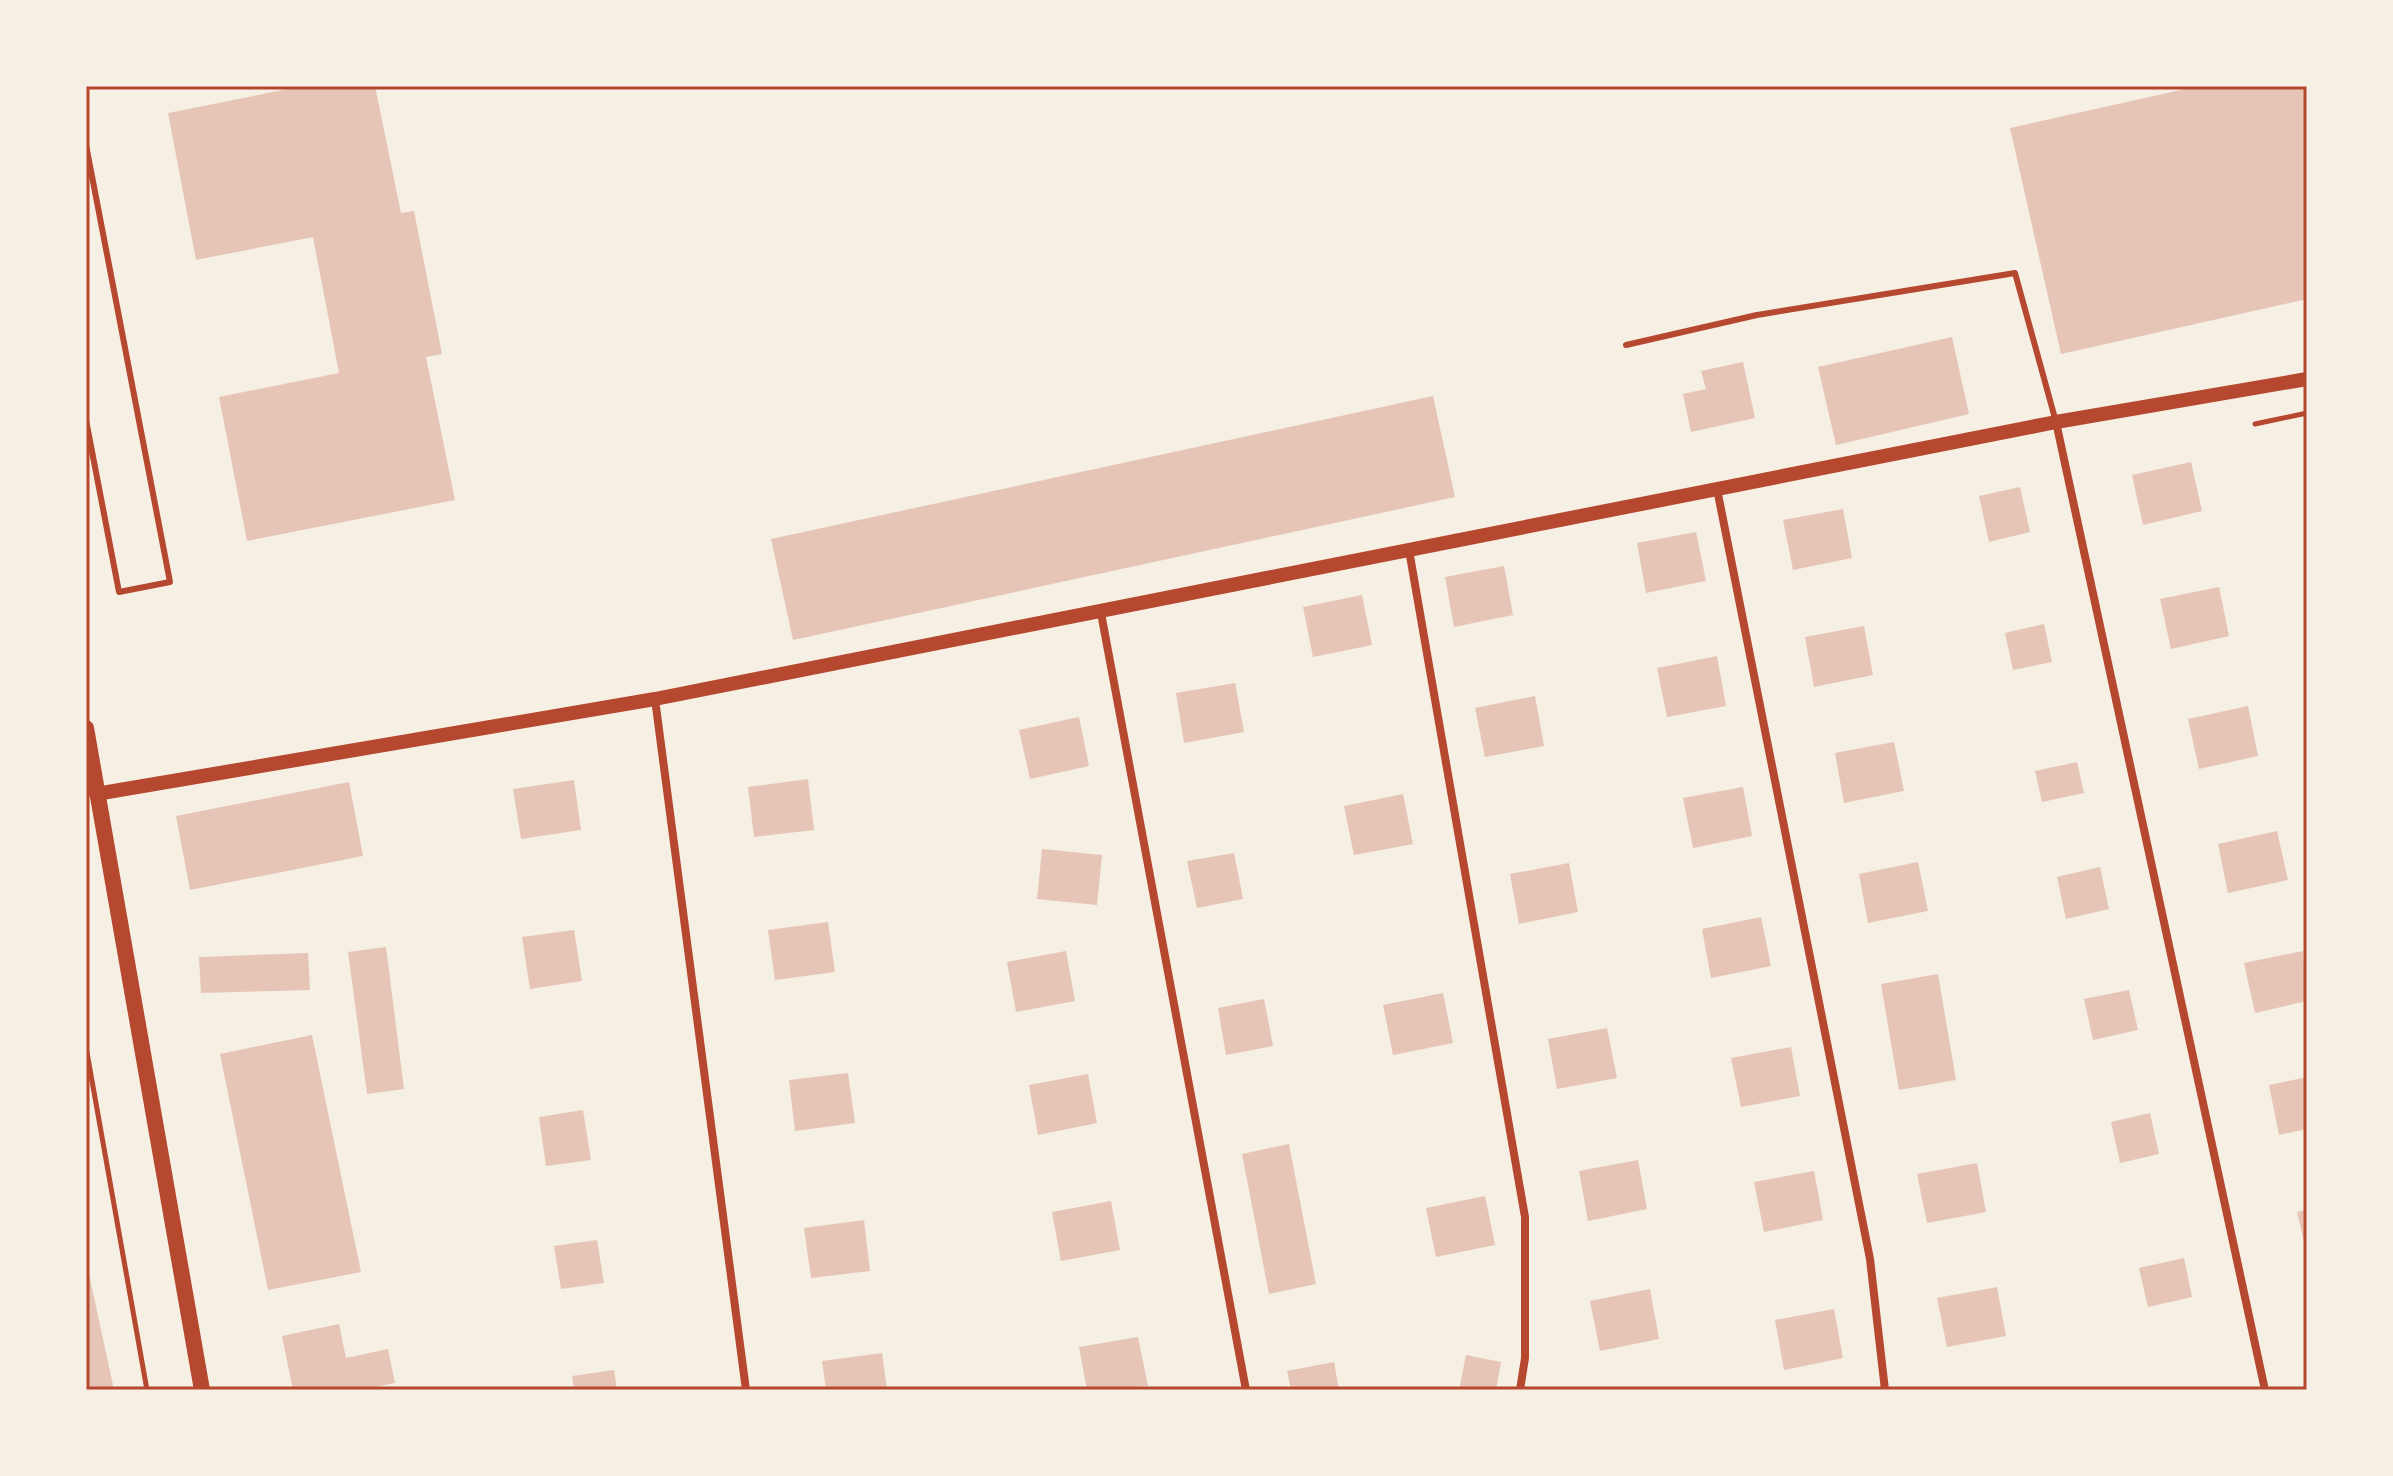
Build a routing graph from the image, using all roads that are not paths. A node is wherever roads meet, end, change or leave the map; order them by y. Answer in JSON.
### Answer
{"nodes":[{"id":1,"x":86,"y":145,"type":"edge"},
{"id":2,"x":1626,"y":345,"type":"dead end"},
{"id":3,"x":2307,"y":379,"type":"edge"},
{"id":4,"x":86,"y":420,"type":"edge"},
{"id":5,"x":2056,"y":422,"type":"junction"},
{"id":6,"x":1717,"y":489,"type":"junction"},
{"id":7,"x":1409,"y":550,"type":"junction"},
{"id":8,"x":1101,"y":613,"type":"junction"},
{"id":9,"x":655,"y":699,"type":"junction"},
{"id":10,"x":86,"y":728,"type":"edge"},
{"id":11,"x":96,"y":794,"type":"junction"},
{"id":12,"x":202,"y":1390,"type":"edge"},
{"id":13,"x":746,"y":1390,"type":"edge"},
{"id":14,"x":1246,"y":1390,"type":"edge"},
{"id":15,"x":1520,"y":1390,"type":"edge"},
{"id":16,"x":1885,"y":1390,"type":"edge"},
{"id":17,"x":2265,"y":1390,"type":"edge"}],
"edges":[{"from":1,"to":4,"type":"lane"},
{"from":2,"to":5,"type":"lane"},
{"from":3,"to":5,"type":"street"},
{"from":5,"to":6,"type":"street"},
{"from":5,"to":17,"type":"street"},
{"from":6,"to":7,"type":"street"},
{"from":6,"to":16,"type":"street"},
{"from":7,"to":8,"type":"street"},
{"from":7,"to":15,"type":"street"},
{"from":8,"to":9,"type":"street"},
{"from":8,"to":14,"type":"street"},
{"from":9,"to":11,"type":"street"},
{"from":9,"to":13,"type":"street"},
{"from":10,"to":11,"type":"main road"},
{"from":11,"to":12,"type":"main road"}]}
